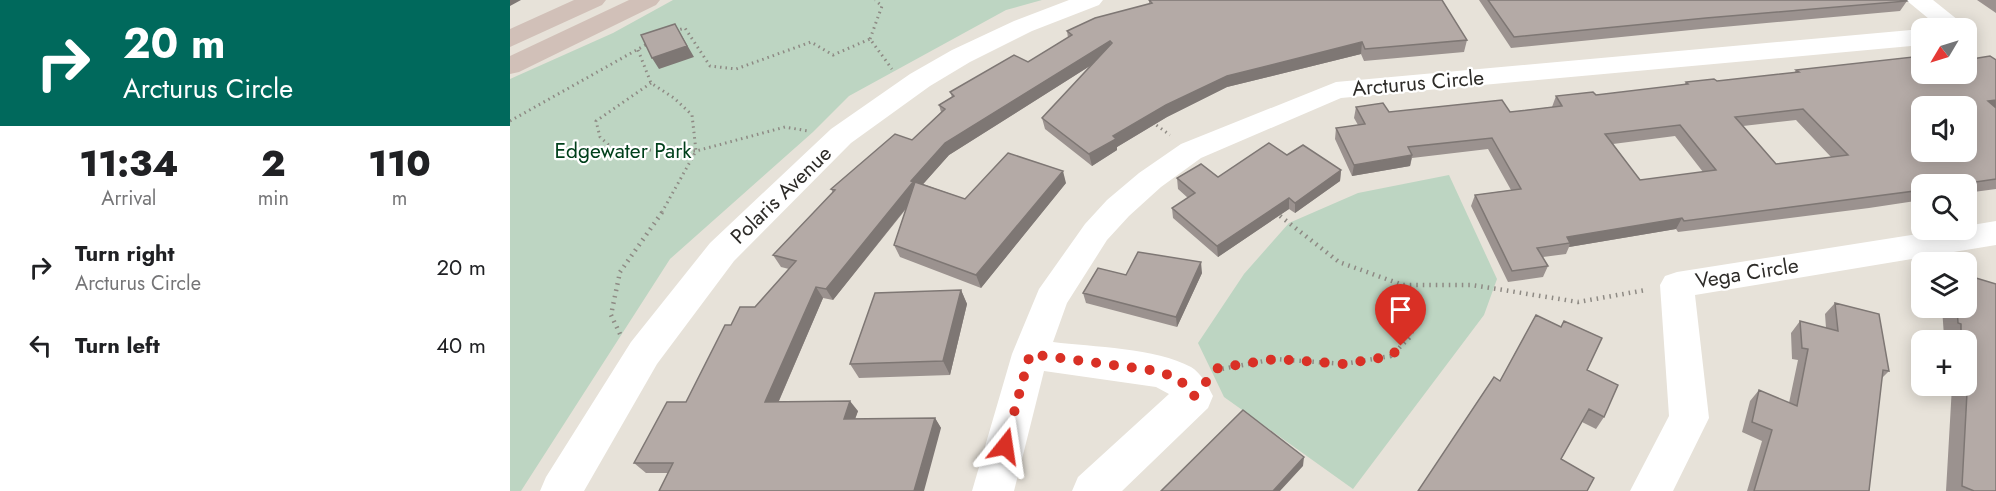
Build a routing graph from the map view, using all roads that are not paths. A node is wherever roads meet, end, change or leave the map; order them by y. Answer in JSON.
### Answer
{"nodes":[{"id":1,"x":594,"y":0,"type":"edge"},
{"id":2,"x":648,"y":0,"type":"edge"},
{"id":3,"x":1091,"y":0,"type":"edge"},
{"id":4,"x":1918,"y":0,"type":"edge"},
{"id":5,"x":1942,"y":18,"type":"edge"},
{"id":6,"x":1911,"y":38,"type":"edge"},
{"id":7,"x":510,"y":39,"type":"edge"},
{"id":8,"x":510,"y":66,"type":"edge"},
{"id":9,"x":1996,"y":233,"type":"edge"},
{"id":10,"x":1030,"y":354,"type":"junction"},
{"id":11,"x":561,"y":491,"type":"edge"},
{"id":12,"x":993,"y":491,"type":"edge"},
{"id":13,"x":1093,"y":491,"type":"edge"},
{"id":14,"x":1652,"y":491,"type":"edge"}],
"edges":[{"from":1,"to":7,"type":"main road"},
{"from":2,"to":8,"type":"main road"},
{"from":3,"to":11,"type":"street","name":"Polaris Avenue"},
{"from":4,"to":5,"type":"street"},
{"from":6,"to":10,"type":"street","name":"Arcturus Circle"},
{"from":9,"to":14,"type":"street","name":"Vega Circle"},
{"from":10,"to":12,"type":"street","name":"Arcturus Circle"},
{"from":10,"to":13,"type":"street"}]}
